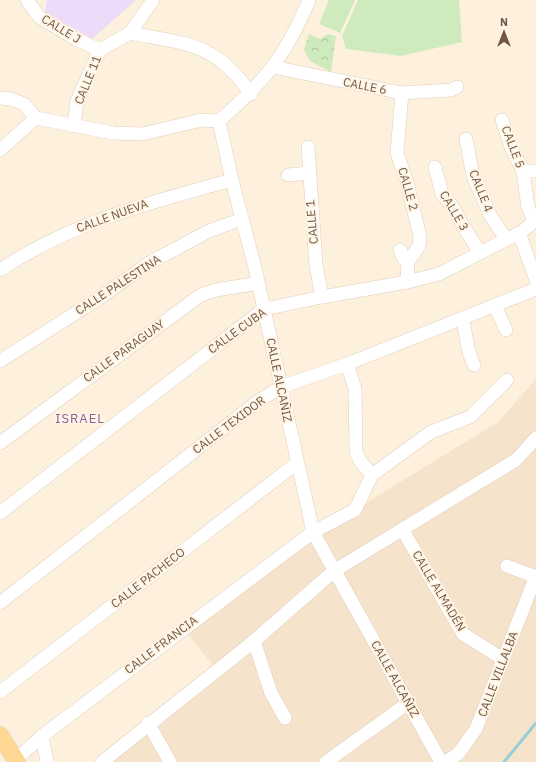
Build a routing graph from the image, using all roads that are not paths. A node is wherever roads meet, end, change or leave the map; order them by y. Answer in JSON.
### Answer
{"nodes":[{"id":1,"x":27,"y":0,"type":"edge"},
{"id":2,"x":153,"y":0,"type":"edge"},
{"id":3,"x":309,"y":0,"type":"edge"},
{"id":4,"x":130,"y":33,"type":"junction"},
{"id":5,"x":100,"y":50,"type":"junction"},
{"id":6,"x":274,"y":67,"type":"junction"},
{"id":7,"x":457,"y":87,"type":"dead end"},
{"id":8,"x":402,"y":93,"type":"junction"},
{"id":9,"x":251,"y":94,"type":"junction"},
{"id":10,"x":0,"y":98,"type":"edge"},
{"id":11,"x":36,"y":118,"type":"junction"},
{"id":12,"x":502,"y":120,"type":"dead end"},
{"id":13,"x":219,"y":121,"type":"junction"},
{"id":14,"x":74,"y":126,"type":"junction"},
{"id":15,"x":466,"y":138,"type":"dead end"},
{"id":16,"x":308,"y":147,"type":"dead end"},
{"id":17,"x":0,"y":150,"type":"edge"},
{"id":18,"x":435,"y":167,"type":"dead end"},
{"id":19,"x":530,"y":171,"type":"edge"},
{"id":20,"x":308,"y":173,"type":"junction"},
{"id":21,"x":288,"y":175,"type":"dead end"},
{"id":22,"x":232,"y":180,"type":"junction"},
{"id":23,"x":242,"y":219,"type":"junction"},
{"id":24,"x":534,"y":221,"type":"joint"},
{"id":25,"x":519,"y":233,"type":"junction"},
{"id":26,"x":506,"y":239,"type":"junction"},
{"id":27,"x":400,"y":250,"type":"dead end"},
{"id":28,"x":480,"y":253,"type":"junction"},
{"id":29,"x":408,"y":262,"type":"junction"},
{"id":30,"x":2,"y":264,"type":"edge"},
{"id":31,"x":536,"y":280,"type":"edge"},
{"id":32,"x":407,"y":282,"type":"junction"},
{"id":33,"x":258,"y":283,"type":"junction"},
{"id":34,"x":536,"y":289,"type":"edge"},
{"id":35,"x":322,"y":296,"type":"junction"},
{"id":36,"x":495,"y":306,"type":"junction"},
{"id":37,"x":264,"y":309,"type":"junction"},
{"id":38,"x":462,"y":319,"type":"junction"},
{"id":39,"x":506,"y":330,"type":"dead end"},
{"id":40,"x":0,"y":361,"type":"edge"},
{"id":41,"x":346,"y":364,"type":"junction"},
{"id":42,"x":474,"y":365,"type":"dead end"},
{"id":43,"x":507,"y":380,"type":"dead end"},
{"id":44,"x":281,"y":387,"type":"junction"},
{"id":45,"x":536,"y":438,"type":"edge"},
{"id":46,"x":0,"y":443,"type":"edge"},
{"id":47,"x":297,"y":463,"type":"junction"},
{"id":48,"x":372,"y":475,"type":"junction"},
{"id":49,"x":0,"y":513,"type":"edge"},
{"id":50,"x":402,"y":529,"type":"junction"},
{"id":51,"x":313,"y":532,"type":"junction"},
{"id":52,"x":507,"y":566,"type":"dead end"},
{"id":53,"x":334,"y":571,"type":"junction"},
{"id":54,"x":536,"y":576,"type":"edge"},
{"id":55,"x":0,"y":603,"type":"edge"},
{"id":56,"x":254,"y":641,"type":"junction"},
{"id":57,"x":503,"y":659,"type":"junction"},
{"id":58,"x":0,"y":692,"type":"edge"},
{"id":59,"x":408,"y":703,"type":"junction"},
{"id":60,"x":285,"y":718,"type":"dead end"},
{"id":61,"x":148,"y":724,"type":"junction"},
{"id":62,"x":0,"y":735,"type":"edge"},
{"id":63,"x":42,"y":736,"type":"junction"},
{"id":64,"x":18,"y":762,"type":"edge"},
{"id":65,"x":47,"y":762,"type":"edge"},
{"id":66,"x":102,"y":762,"type":"edge"},
{"id":67,"x":170,"y":762,"type":"edge"},
{"id":68,"x":326,"y":762,"type":"edge"},
{"id":69,"x":441,"y":762,"type":"edge"},
{"id":70,"x":445,"y":762,"type":"edge"}],
"edges":[{"from":1,"to":5,"type":"street","name":"CALLE J"},
{"from":2,"to":4,"type":"street","name":"CALLE 11"},
{"from":3,"to":6,"type":"street"},
{"from":4,"to":5,"type":"street","name":"CALLE 11"},
{"from":4,"to":9,"type":"street"},
{"from":5,"to":14,"type":"street","name":"CALLE 11"},
{"from":6,"to":8,"type":"street","name":"CALLE 6"},
{"from":6,"to":9,"type":"street"},
{"from":7,"to":8,"type":"street","name":"CALLE 6"},
{"from":8,"to":29,"type":"street","name":"CALLE 2"},
{"from":9,"to":13,"type":"street"},
{"from":10,"to":11,"type":"street"},
{"from":11,"to":14,"type":"street"},
{"from":11,"to":17,"type":"street"},
{"from":12,"to":19,"type":"street","name":"CALLE 5"},
{"from":13,"to":14,"type":"street"},
{"from":13,"to":22,"type":"street","name":"CALLE ALCAÑIZ"},
{"from":15,"to":26,"type":"street","name":"CALLE 4"},
{"from":16,"to":20,"type":"street","name":"CALLE 1"},
{"from":18,"to":28,"type":"street","name":"CALLE 3"},
{"from":19,"to":24,"type":"street","name":"CALLE 5"},
{"from":20,"to":21,"type":"street"},
{"from":20,"to":35,"type":"street","name":"CALLE 1"},
{"from":22,"to":23,"type":"street","name":"CALLE ALCAÑIZ"},
{"from":22,"to":30,"type":"street","name":"CALLE NUEVA"},
{"from":23,"to":33,"type":"street","name":"CALLE ALCAÑIZ"},
{"from":23,"to":40,"type":"street","name":"CALLE PALESTINA"},
{"from":24,"to":25,"type":"street","name":"CALLE CUBA"},
{"from":25,"to":26,"type":"street","name":"CALLE CUBA"},
{"from":25,"to":31,"type":"street"},
{"from":26,"to":28,"type":"street","name":"CALLE CUBA"},
{"from":27,"to":29,"type":"street"},
{"from":28,"to":32,"type":"street","name":"CALLE CUBA"},
{"from":29,"to":32,"type":"street"},
{"from":32,"to":35,"type":"street","name":"CALLE CUBA"},
{"from":33,"to":37,"type":"street","name":"CALLE ALCAÑIZ"},
{"from":33,"to":46,"type":"street","name":"CALLE PARAGUAY"},
{"from":34,"to":36,"type":"street","name":"CALLE TEXIDOR"},
{"from":35,"to":37,"type":"street","name":"CALLE CUBA"},
{"from":36,"to":38,"type":"street","name":"CALLE TEXIDOR"},
{"from":36,"to":39,"type":"street"},
{"from":37,"to":44,"type":"street","name":"CALLE ALCAÑIZ"},
{"from":37,"to":49,"type":"street","name":"CALLE CUBA"},
{"from":38,"to":41,"type":"street","name":"CALLE TEXIDOR"},
{"from":38,"to":42,"type":"street"},
{"from":41,"to":44,"type":"street","name":"CALLE TEXIDOR"},
{"from":41,"to":48,"type":"street"},
{"from":43,"to":48,"type":"street"},
{"from":44,"to":47,"type":"street","name":"CALLE ALCAÑIZ"},
{"from":44,"to":55,"type":"street","name":"CALLE TEXIDOR"},
{"from":45,"to":50,"type":"street"},
{"from":47,"to":51,"type":"street","name":"CALLE ALCAÑIZ"},
{"from":47,"to":58,"type":"street","name":"CALLE PACHECO"},
{"from":48,"to":51,"type":"street","name":"CALLE FRANCIA"},
{"from":50,"to":53,"type":"street"},
{"from":50,"to":57,"type":"street","name":"CALLE ALMADÉN"},
{"from":51,"to":53,"type":"street","name":"CALLE ALCAÑIZ"},
{"from":51,"to":63,"type":"street","name":"CALLE FRANCIA"},
{"from":52,"to":54,"type":"street"},
{"from":53,"to":56,"type":"street"},
{"from":53,"to":59,"type":"street","name":"CALLE ALCAÑIZ"},
{"from":54,"to":57,"type":"street","name":"CALLE VILLALBA"},
{"from":56,"to":60,"type":"street"},
{"from":56,"to":61,"type":"street"},
{"from":57,"to":70,"type":"street","name":"CALLE VILLALBA"},
{"from":59,"to":68,"type":"street"},
{"from":59,"to":69,"type":"street","name":"CALLE ALCAÑIZ"},
{"from":61,"to":66,"type":"street"},
{"from":61,"to":67,"type":"street"},
{"from":62,"to":64,"type":"main road"},
{"from":63,"to":64,"type":"street","name":"CALLE FRANCIA"},
{"from":63,"to":65,"type":"street"}]}
